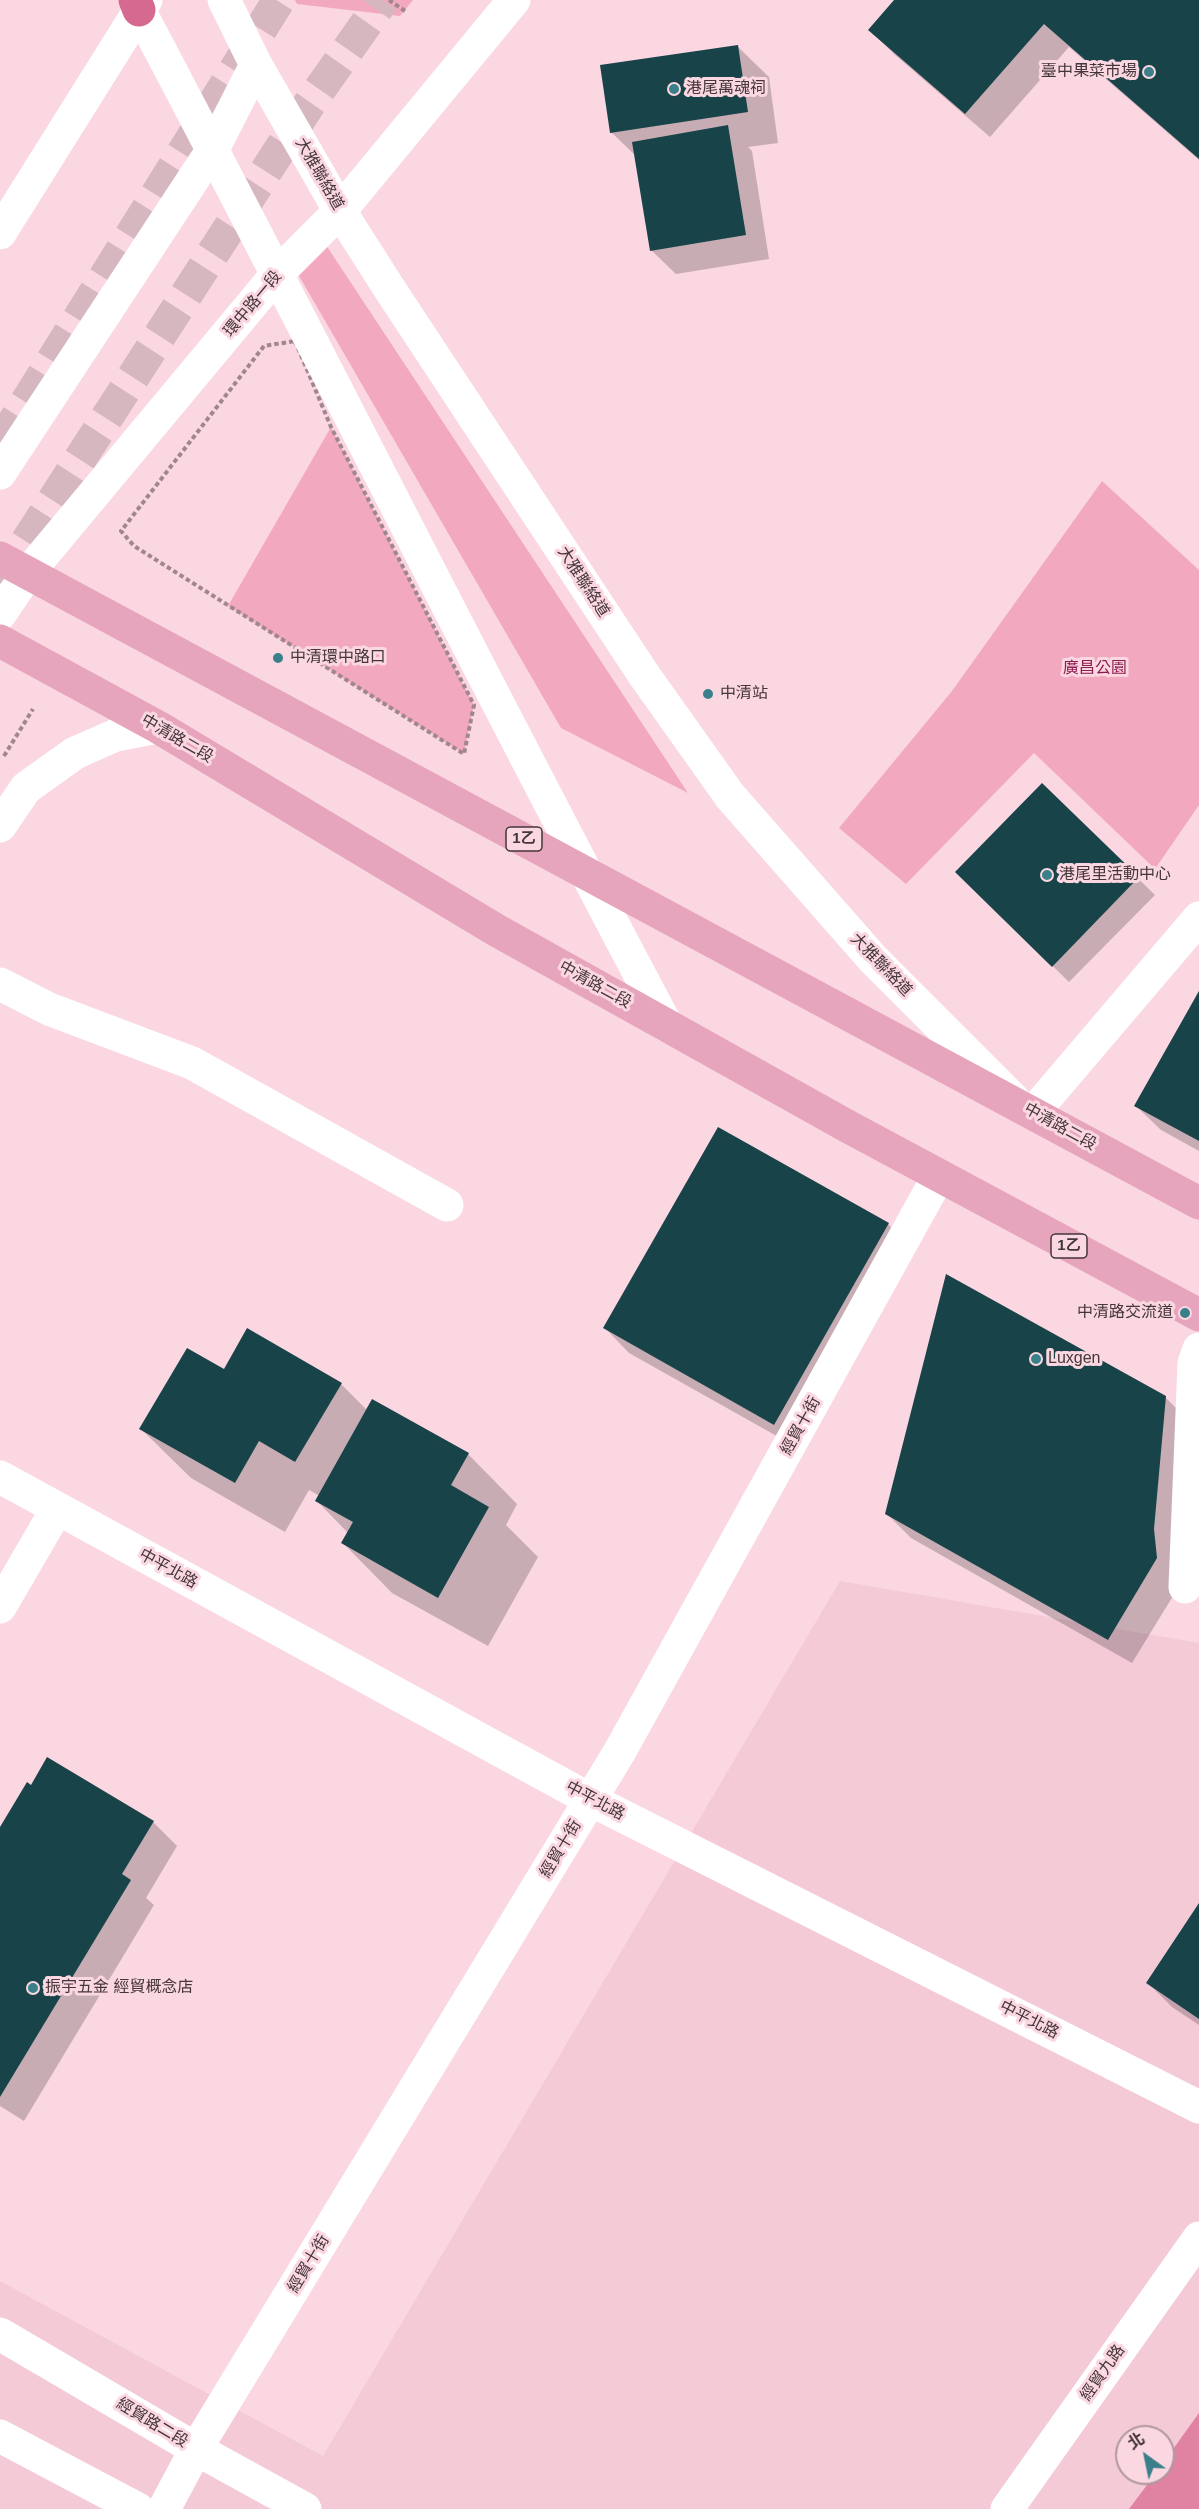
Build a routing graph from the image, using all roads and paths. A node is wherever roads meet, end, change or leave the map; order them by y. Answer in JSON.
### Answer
{"nodes":[{"id":1,"x":224,"y":0,"type":"edge"},
{"id":2,"x":389,"y":0,"type":"edge"},
{"id":3,"x":514,"y":0,"type":"edge"},
{"id":4,"x":140,"y":4,"type":"edge"},
{"id":5,"x":405,"y":11,"type":"dead end"},
{"id":6,"x":256,"y":65,"type":"junction"},
{"id":7,"x":213,"y":149,"type":"junction"},
{"id":8,"x":340,"y":211,"type":"junction"},
{"id":9,"x":0,"y":233,"type":"edge"},
{"id":10,"x":277,"y":274,"type":"junction"},
{"id":11,"x":315,"y":392,"type":"joint"},
{"id":12,"x":0,"y":473,"type":"edge"},
{"id":13,"x":14,"y":566,"type":"edge"},
{"id":14,"x":0,"y":614,"type":"edge"},
{"id":15,"x":0,"y":641,"type":"edge"},
{"id":16,"x":33,"y":709,"type":"dead end"},
{"id":17,"x":158,"y":727,"type":"junction"},
{"id":18,"x":4,"y":756,"type":"dead end"},
{"id":19,"x":0,"y":826,"type":"edge"},
{"id":20,"x":584,"y":871,"type":"junction"},
{"id":21,"x":1199,"y":918,"type":"edge"},
{"id":22,"x":0,"y":984,"type":"edge"},
{"id":23,"x":667,"y":1026,"type":"junction"},
{"id":24,"x":1027,"y":1109,"type":"junction"},
{"id":25,"x":938,"y":1177,"type":"junction"},
{"id":26,"x":1199,"y":1203,"type":"edge"},
{"id":27,"x":447,"y":1205,"type":"dead end"},
{"id":28,"x":1199,"y":1315,"type":"edge"},
{"id":29,"x":1199,"y":1349,"type":"edge"},
{"id":30,"x":0,"y":1477,"type":"edge"},
{"id":31,"x":57,"y":1509,"type":"junction"},
{"id":32,"x":1185,"y":1587,"type":"dead end"},
{"id":33,"x":0,"y":1607,"type":"edge"},
{"id":34,"x":591,"y":1800,"type":"junction"},
{"id":35,"x":1199,"y":2107,"type":"edge"},
{"id":36,"x":1199,"y":2238,"type":"edge"},
{"id":37,"x":0,"y":2334,"type":"edge"},
{"id":38,"x":0,"y":2436,"type":"edge"},
{"id":39,"x":196,"y":2449,"type":"junction"},
{"id":40,"x":138,"y":2509,"type":"edge"},
{"id":41,"x":164,"y":2509,"type":"edge"},
{"id":42,"x":305,"y":2509,"type":"edge"},
{"id":43,"x":1007,"y":2509,"type":"edge"}],
"edges":[{"from":1,"to":6,"type":"street","name":"大雅聯絡道"},
{"from":2,"to":5,"type":"path"},
{"from":3,"to":8,"type":"street","name":"環中路一段"},
{"from":4,"to":7,"type":"street"},
{"from":4,"to":9,"type":"street"},
{"from":6,"to":7,"type":"street"},
{"from":6,"to":8,"type":"street","name":"大雅聯絡道"},
{"from":7,"to":10,"type":"street"},
{"from":7,"to":12,"type":"street"},
{"from":8,"to":10,"type":"street","name":"環中路一段"},
{"from":8,"to":24,"type":"street","name":"大雅聯絡道"},
{"from":10,"to":13,"type":"street","name":"環中路一段"},
{"from":10,"to":20,"type":"street"},
{"from":11,"to":11,"type":"path"},
{"from":13,"to":14,"type":"street","name":"環中路一段"},
{"from":13,"to":20,"type":"main road","name":"中清路二段","number":"1乙"},
{"from":15,"to":17,"type":"main road","name":"中清路二段","number":"1乙"},
{"from":16,"to":18,"type":"path"},
{"from":17,"to":19,"type":"street"},
{"from":17,"to":23,"type":"main road","name":"中清路二段","number":"1乙"},
{"from":20,"to":23,"type":"street"},
{"from":20,"to":24,"type":"main road","name":"中清路二段","number":"1乙"},
{"from":21,"to":24,"type":"street"},
{"from":22,"to":27,"type":"street"},
{"from":23,"to":25,"type":"main road","name":"中清路二段","number":"1乙"},
{"from":24,"to":26,"type":"main road","name":"中清路二段","number":"1乙"},
{"from":25,"to":28,"type":"main road","name":"中清路二段","number":"1乙"},
{"from":25,"to":34,"type":"street","name":"經貿十街"},
{"from":29,"to":32,"type":"street"},
{"from":30,"to":31,"type":"street","name":"中平北路"},
{"from":31,"to":33,"type":"street"},
{"from":31,"to":34,"type":"street","name":"中平北路"},
{"from":34,"to":35,"type":"street","name":"中平北路"},
{"from":34,"to":39,"type":"street","name":"經貿十街"},
{"from":36,"to":43,"type":"street","name":"經貿九路"},
{"from":37,"to":39,"type":"street","name":"經貿路二段"},
{"from":38,"to":40,"type":"street"},
{"from":39,"to":41,"type":"street","name":"經貿十街"},
{"from":39,"to":42,"type":"street","name":"經貿路二段"}]}
